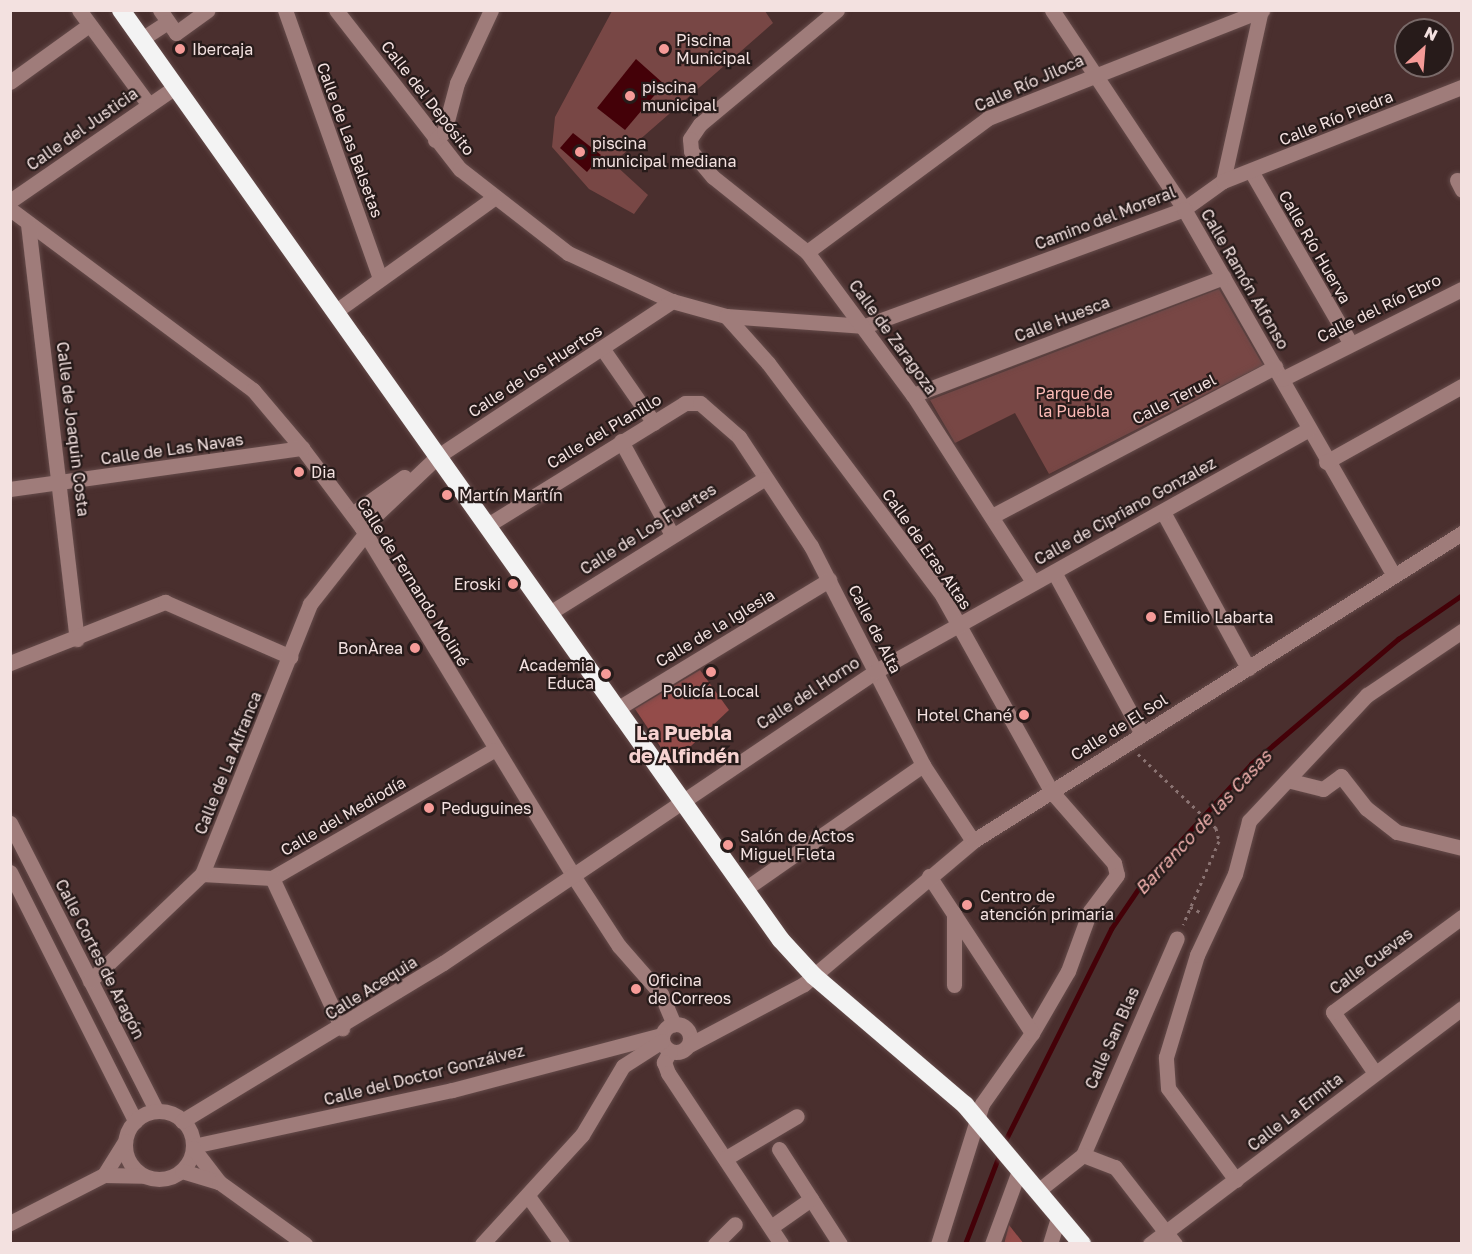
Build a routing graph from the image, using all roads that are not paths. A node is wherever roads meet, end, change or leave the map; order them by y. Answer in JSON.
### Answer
{"nodes":[{"id":1,"x":78,"y":10,"type":"edge"},
{"id":2,"x":121,"y":10,"type":"edge"},
{"id":3,"x":208,"y":10,"type":"edge"},
{"id":4,"x":336,"y":10,"type":"edge"},
{"id":5,"x":491,"y":10,"type":"edge"},
{"id":6,"x":837,"y":10,"type":"edge"},
{"id":7,"x":1052,"y":10,"type":"edge"},
{"id":8,"x":286,"y":11,"type":"edge"},
{"id":9,"x":1261,"y":11,"type":"edge"},
{"id":10,"x":164,"y":16,"type":"edge"},
{"id":11,"x":89,"y":25,"type":"junction"},
{"id":12,"x":141,"y":40,"type":"junction"},
{"id":13,"x":1095,"y":73,"type":"junction"},
{"id":14,"x":10,"y":82,"type":"edge"},
{"id":15,"x":175,"y":87,"type":"junction"},
{"id":16,"x":1461,"y":87,"type":"edge"},
{"id":17,"x":149,"y":105,"type":"junction"},
{"id":18,"x":435,"y":140,"type":"junction"},
{"id":19,"x":1251,"y":171,"type":"junction"},
{"id":20,"x":1223,"y":181,"type":"junction"},
{"id":21,"x":494,"y":198,"type":"junction"},
{"id":22,"x":10,"y":201,"type":"edge"},
{"id":23,"x":10,"y":209,"type":"edge"},
{"id":24,"x":1184,"y":209,"type":"junction"},
{"id":25,"x":28,"y":224,"type":"junction"},
{"id":26,"x":807,"y":252,"type":"junction"},
{"id":27,"x":1223,"y":278,"type":"junction"},
{"id":28,"x":380,"y":279,"type":"junction"},
{"id":29,"x":1461,"y":289,"type":"edge"},
{"id":30,"x":672,"y":301,"type":"junction"},
{"id":31,"x":336,"y":311,"type":"junction"},
{"id":32,"x":726,"y":316,"type":"junction"},
{"id":33,"x":763,"y":321,"type":"junction"},
{"id":34,"x":865,"y":326,"type":"junction"},
{"id":35,"x":1349,"y":341,"type":"junction"},
{"id":36,"x":602,"y":348,"type":"junction"},
{"id":37,"x":755,"y":350,"type":"junction"},
{"id":38,"x":1278,"y":373,"type":"junction"},
{"id":39,"x":1461,"y":386,"type":"edge"},
{"id":40,"x":913,"y":395,"type":"junction"},
{"id":41,"x":654,"y":423,"type":"junction"},
{"id":42,"x":1309,"y":429,"type":"junction"},
{"id":43,"x":739,"y":437,"type":"joint"},
{"id":44,"x":621,"y":441,"type":"junction"},
{"id":45,"x":302,"y":448,"type":"junction"},
{"id":46,"x":438,"y":456,"type":"junction"},
{"id":47,"x":1326,"y":462,"type":"junction"},
{"id":48,"x":418,"y":472,"type":"junction"},
{"id":49,"x":764,"y":478,"type":"junction"},
{"id":50,"x":63,"y":482,"type":"junction"},
{"id":51,"x":10,"y":489,"type":"edge"},
{"id":52,"x":1163,"y":512,"type":"junction"},
{"id":53,"x":352,"y":514,"type":"junction"},
{"id":54,"x":994,"y":515,"type":"junction"},
{"id":55,"x":485,"y":520,"type":"junction"},
{"id":56,"x":364,"y":531,"type":"junction"},
{"id":57,"x":1461,"y":533,"type":"edge"},
{"id":58,"x":672,"y":536,"type":"junction"},
{"id":59,"x":1054,"y":572,"type":"junction"},
{"id":60,"x":1393,"y":574,"type":"junction"},
{"id":61,"x":829,"y":580,"type":"junction"},
{"id":62,"x":1033,"y":582,"type":"junction"},
{"id":63,"x":551,"y":612,"type":"junction"},
{"id":64,"x":959,"y":625,"type":"junction"},
{"id":65,"x":1461,"y":631,"type":"edge"},
{"id":66,"x":77,"y":639,"type":"junction"},
{"id":67,"x":291,"y":657,"type":"junction"},
{"id":68,"x":10,"y":663,"type":"edge"},
{"id":69,"x":1248,"y":668,"type":"junction"},
{"id":70,"x":876,"y":671,"type":"junction"},
{"id":71,"x":620,"y":708,"type":"junction"},
{"id":72,"x":1142,"y":734,"type":"junction"},
{"id":73,"x":494,"y":750,"type":"junction"},
{"id":74,"x":923,"y":765,"type":"junction"},
{"id":75,"x":1291,"y":781,"type":"junction"},
{"id":76,"x":1051,"y":791,"type":"junction"},
{"id":77,"x":683,"y":801,"type":"junction"},
{"id":78,"x":10,"y":823,"type":"edge"},
{"id":79,"x":973,"y":841,"type":"junction"},
{"id":80,"x":1461,"y":848,"type":"edge"},
{"id":81,"x":10,"y":872,"type":"edge"},
{"id":82,"x":202,"y":874,"type":"junction"},
{"id":83,"x":572,"y":874,"type":"junction"},
{"id":84,"x":929,"y":876,"type":"junction"},
{"id":85,"x":272,"y":878,"type":"junction"},
{"id":86,"x":745,"y":889,"type":"junction"},
{"id":87,"x":954,"y":913,"type":"junction"},
{"id":88,"x":1461,"y":917,"type":"edge"},
{"id":89,"x":1177,"y":938,"type":"road end"},
{"id":90,"x":814,"y":976,"type":"junction"},
{"id":91,"x":90,"y":981,"type":"junction"},
{"id":92,"x":954,"y":985,"type":"dead end"},
{"id":93,"x":1461,"y":1008,"type":"edge"},
{"id":94,"x":674,"y":1024,"type":"junction"},
{"id":95,"x":342,"y":1028,"type":"junction"},
{"id":96,"x":1032,"y":1033,"type":"junction"},
{"id":97,"x":665,"y":1042,"type":"junction"},
{"id":98,"x":614,"y":1044,"type":"junction"},
{"id":99,"x":689,"y":1045,"type":"junction"},
{"id":100,"x":623,"y":1066,"type":"junction"},
{"id":101,"x":1375,"y":1073,"type":"junction"},
{"id":102,"x":157,"y":1111,"type":"junction"},
{"id":103,"x":797,"y":1116,"type":"dead end"},
{"id":104,"x":135,"y":1121,"type":"junction"},
{"id":105,"x":182,"y":1121,"type":"junction"},
{"id":106,"x":983,"y":1124,"type":"junction"},
{"id":107,"x":124,"y":1141,"type":"junction"},
{"id":108,"x":193,"y":1147,"type":"junction"},
{"id":109,"x":779,"y":1149,"type":"dead end"},
{"id":110,"x":1083,"y":1155,"type":"junction"},
{"id":111,"x":726,"y":1158,"type":"junction"},
{"id":112,"x":1016,"y":1162,"type":"junction"},
{"id":113,"x":182,"y":1171,"type":"junction"},
{"id":114,"x":104,"y":1175,"type":"junction"},
{"id":115,"x":144,"y":1176,"type":"junction"},
{"id":116,"x":1236,"y":1180,"type":"junction"},
{"id":117,"x":219,"y":1182,"type":"junction"},
{"id":118,"x":1039,"y":1191,"type":"junction"},
{"id":119,"x":528,"y":1196,"type":"junction"},
{"id":120,"x":811,"y":1198,"type":"junction"},
{"id":121,"x":1059,"y":1215,"type":"junction"},
{"id":122,"x":10,"y":1223,"type":"edge"},
{"id":123,"x":735,"y":1224,"type":"dead end"},
{"id":124,"x":771,"y":1227,"type":"junction"},
{"id":125,"x":1170,"y":1238,"type":"edge"},
{"id":126,"x":305,"y":1244,"type":"edge"},
{"id":127,"x":482,"y":1244,"type":"edge"},
{"id":128,"x":562,"y":1244,"type":"edge"},
{"id":129,"x":715,"y":1244,"type":"edge"},
{"id":130,"x":781,"y":1244,"type":"edge"},
{"id":131,"x":840,"y":1244,"type":"edge"},
{"id":132,"x":938,"y":1244,"type":"edge"},
{"id":133,"x":992,"y":1244,"type":"edge"},
{"id":134,"x":1050,"y":1244,"type":"edge"},
{"id":135,"x":1082,"y":1244,"type":"edge"},
{"id":136,"x":1150,"y":1244,"type":"edge"}],
"edges":[{"from":1,"to":11,"type":"street"},
{"from":2,"to":12,"type":"highway"},
{"from":3,"to":10,"type":"street"},
{"from":4,"to":18,"type":"street","name":"Calle del Depósito"},
{"from":5,"to":18,"type":"street"},
{"from":6,"to":26,"type":"street","name":"Calle de Zaragoza"},
{"from":7,"to":13,"type":"street","name":"Calle Ramón Alfonso"},
{"from":8,"to":28,"type":"street","name":"Calle de Las Balsetas"},
{"from":9,"to":13,"type":"street","name":"Calle Río Jiloca"},
{"from":9,"to":20,"type":"street"},
{"from":10,"to":12,"type":"street"},
{"from":11,"to":14,"type":"street"},
{"from":11,"to":17,"type":"street"},
{"from":12,"to":15,"type":"highway"},
{"from":13,"to":24,"type":"street","name":"Calle Ramón Alfonso"},
{"from":13,"to":26,"type":"street","name":"Calle Río Jiloca"},
{"from":15,"to":17,"type":"street","name":"Calle del Justicia"},
{"from":15,"to":31,"type":"highway"},
{"from":16,"to":19,"type":"street","name":"Calle Río Piedra"},
{"from":17,"to":22,"type":"street","name":"Calle del Justicia"},
{"from":18,"to":21,"type":"street","name":"Calle del Depósito"},
{"from":19,"to":20,"type":"street","name":"Calle Río Piedra"},
{"from":19,"to":35,"type":"street","name":"Calle Río Huerva"},
{"from":20,"to":24,"type":"street","name":"Camino del Moreral"},
{"from":21,"to":28,"type":"street"},
{"from":21,"to":30,"type":"street","name":"Calle del Depósito"},
{"from":23,"to":25,"type":"street","name":"Calle de Fernando Moliné"},
{"from":24,"to":27,"type":"street","name":"Calle Ramón Alfonso"},
{"from":24,"to":34,"type":"street","name":"Camino del Moreral"},
{"from":25,"to":45,"type":"street","name":"Calle de Fernando Moliné"},
{"from":25,"to":50,"type":"street","name":"Calle de Joaquin Costa"},
{"from":26,"to":34,"type":"street","name":"Calle de Zaragoza"},
{"from":27,"to":38,"type":"street","name":"Calle Ramón Alfonso"},
{"from":27,"to":40,"type":"street","name":"Calle Huesca"},
{"from":28,"to":31,"type":"street"},
{"from":29,"to":35,"type":"street","name":"Calle del Río Ebro"},
{"from":30,"to":32,"type":"street","name":"Calle del Depósito"},
{"from":30,"to":36,"type":"street","name":"Calle de los Huertos"},
{"from":31,"to":46,"type":"highway"},
{"from":32,"to":33,"type":"street","name":"Calle del Depósito"},
{"from":32,"to":37,"type":"street","name":"Calle de Eras Altas"},
{"from":33,"to":34,"type":"street","name":"Calle del Depósito"},
{"from":33,"to":37,"type":"street"},
{"from":34,"to":40,"type":"street","name":"Calle de Zaragoza"},
{"from":35,"to":38,"type":"street","name":"Calle del Río Ebro"},
{"from":36,"to":41,"type":"street"},
{"from":36,"to":46,"type":"street","name":"Calle de los Huertos"},
{"from":37,"to":64,"type":"street","name":"Calle de Eras Altas"},
{"from":38,"to":42,"type":"street","name":"Calle Ramón Alfonso"},
{"from":38,"to":54,"type":"street","name":"Calle Teruel"},
{"from":39,"to":47,"type":"street"},
{"from":40,"to":54,"type":"street","name":"Calle de Zaragoza"},
{"from":41,"to":43,"type":"street","name":"Calle del Planillo"},
{"from":41,"to":44,"type":"street","name":"Calle del Planillo"},
{"from":42,"to":47,"type":"street","name":"Calle Ramón Alfonso"},
{"from":42,"to":52,"type":"street","name":"Calle de Cipriano Gonzalez"},
{"from":43,"to":49,"type":"street","name":"Calle de Alta"},
{"from":44,"to":55,"type":"street","name":"Calle del Planillo"},
{"from":44,"to":58,"type":"street"},
{"from":45,"to":50,"type":"street","name":"Calle de Las Navas"},
{"from":45,"to":53,"type":"street","name":"Calle de Fernando Moliné"},
{"from":46,"to":48,"type":"street","name":"Calle de los Huertos"},
{"from":46,"to":55,"type":"highway"},
{"from":47,"to":60,"type":"street","name":"Calle Ramón Alfonso"},
{"from":48,"to":53,"type":"street","name":"Calle de los Huertos"},
{"from":48,"to":56,"type":"street","name":"Calle de los Huertos"},
{"from":49,"to":58,"type":"street","name":"Calle de Los Fuertes"},
{"from":49,"to":61,"type":"street","name":"Calle de Alta"},
{"from":50,"to":51,"type":"street","name":"Calle de Las Navas"},
{"from":50,"to":66,"type":"street","name":"Calle de Joaquin Costa"},
{"from":52,"to":59,"type":"street","name":"Calle de Cipriano Gonzalez"},
{"from":52,"to":69,"type":"street"},
{"from":53,"to":56,"type":"street","name":"Calle de Fernando Moliné"},
{"from":54,"to":62,"type":"street","name":"Calle de Zaragoza"},
{"from":55,"to":63,"type":"highway"},
{"from":56,"to":67,"type":"street","name":"Calle de La Alfranca"},
{"from":56,"to":73,"type":"street","name":"Calle de Fernando Moliné"},
{"from":57,"to":60,"type":"street","name":"Calle de El Sol"},
{"from":58,"to":63,"type":"street","name":"Calle de Los Fuertes"},
{"from":59,"to":62,"type":"street","name":"Calle de Cipriano Gonzalez"},
{"from":59,"to":72,"type":"street"},
{"from":60,"to":69,"type":"street","name":"Calle de El Sol"},
{"from":61,"to":70,"type":"street","name":"Calle de Alta"},
{"from":61,"to":71,"type":"street","name":"Calle de la Iglesia"},
{"from":62,"to":64,"type":"street","name":"Calle de Cipriano Gonzalez"},
{"from":63,"to":71,"type":"highway"},
{"from":64,"to":70,"type":"street","name":"Calle del Horno"},
{"from":64,"to":76,"type":"street","name":"Calle de Eras Altas"},
{"from":65,"to":75,"type":"street"},
{"from":66,"to":67,"type":"street"},
{"from":66,"to":68,"type":"street"},
{"from":67,"to":82,"type":"street","name":"Calle de La Alfranca"},
{"from":69,"to":72,"type":"street","name":"Calle de El Sol"},
{"from":70,"to":74,"type":"street","name":"Calle de Alta"},
{"from":70,"to":77,"type":"street","name":"Calle del Horno"},
{"from":71,"to":77,"type":"highway"},
{"from":72,"to":76,"type":"street","name":"Calle de El Sol"},
{"from":73,"to":83,"type":"street","name":"Calle de Fernando Moliné"},
{"from":73,"to":85,"type":"street","name":"Calle del Mediodía"},
{"from":74,"to":79,"type":"street","name":"Calle de Alta"},
{"from":74,"to":86,"type":"street"},
{"from":75,"to":80,"type":"street"},
{"from":75,"to":116,"type":"street"},
{"from":76,"to":79,"type":"street","name":"Calle de El Sol"},
{"from":76,"to":96,"type":"street","name":"Calle de Eras Altas"},
{"from":77,"to":83,"type":"street","name":"Calle del Horno"},
{"from":77,"to":86,"type":"highway"},
{"from":78,"to":91,"type":"street","name":"Calle Cortes de Aragón"},
{"from":79,"to":84,"type":"street","name":"Calle de El Sol"},
{"from":81,"to":104,"type":"street"},
{"from":82,"to":85,"type":"street","name":"Calle del Mediodía"},
{"from":82,"to":91,"type":"street","name":"Calle de La Alfranca"},
{"from":83,"to":94,"type":"street","name":"Calle de Fernando Moliné"},
{"from":83,"to":95,"type":"street","name":"Calle Acequia"},
{"from":84,"to":87,"type":"street"},
{"from":84,"to":90,"type":"street","name":"Calle de El Sol"},
{"from":85,"to":95,"type":"street"},
{"from":86,"to":90,"type":"highway"},
{"from":87,"to":92,"type":"street"},
{"from":87,"to":96,"type":"street"},
{"from":88,"to":101,"type":"street","name":"Calle Cuevas"},
{"from":89,"to":110,"type":"street","name":"Calle San Blas"},
{"from":90,"to":99,"type":"street"},
{"from":90,"to":106,"type":"highway"},
{"from":91,"to":102,"type":"street","name":"Calle Cortes de Aragón"},
{"from":93,"to":101,"type":"street","name":"Calle La Ermita"},
{"from":94,"to":97,"type":"street"},
{"from":94,"to":99,"type":"street","name":"Calle de Fernando Moliné"},
{"from":95,"to":105,"type":"street","name":"Calle Acequia"},
{"from":96,"to":106,"type":"street"},
{"from":97,"to":98,"type":"street","name":"Calle del Doctor Gonzálvez"},
{"from":97,"to":99,"type":"street"},
{"from":97,"to":100,"type":"street"},
{"from":97,"to":111,"type":"street"},
{"from":98,"to":100,"type":"street"},
{"from":98,"to":108,"type":"street","name":"Calle del Doctor Gonzálvez"},
{"from":100,"to":119,"type":"street"},
{"from":101,"to":116,"type":"street","name":"Calle La Ermita"},
{"from":102,"to":104,"type":"street"},
{"from":102,"to":105,"type":"street"},
{"from":103,"to":111,"type":"street"},
{"from":104,"to":107,"type":"street"},
{"from":105,"to":108,"type":"street"},
{"from":106,"to":112,"type":"highway"},
{"from":106,"to":132,"type":"street"},
{"from":107,"to":114,"type":"street"},
{"from":107,"to":115,"type":"street"},
{"from":108,"to":113,"type":"street"},
{"from":108,"to":117,"type":"street"},
{"from":109,"to":120,"type":"street"},
{"from":110,"to":118,"type":"street"},
{"from":110,"to":125,"type":"street"},
{"from":111,"to":124,"type":"street"},
{"from":112,"to":118,"type":"highway"},
{"from":112,"to":133,"type":"street"},
{"from":113,"to":115,"type":"street"},
{"from":113,"to":117,"type":"street"},
{"from":114,"to":115,"type":"street"},
{"from":114,"to":122,"type":"street"},
{"from":116,"to":125,"type":"street","name":"Calle La Ermita"},
{"from":117,"to":126,"type":"street"},
{"from":118,"to":121,"type":"highway"},
{"from":119,"to":127,"type":"street"},
{"from":119,"to":128,"type":"street"},
{"from":120,"to":124,"type":"street"},
{"from":120,"to":131,"type":"street"},
{"from":121,"to":134,"type":"street"},
{"from":121,"to":135,"type":"highway"},
{"from":123,"to":129,"type":"street"},
{"from":124,"to":130,"type":"street"},
{"from":125,"to":136,"type":"street","name":"Calle La Ermita"}]}
